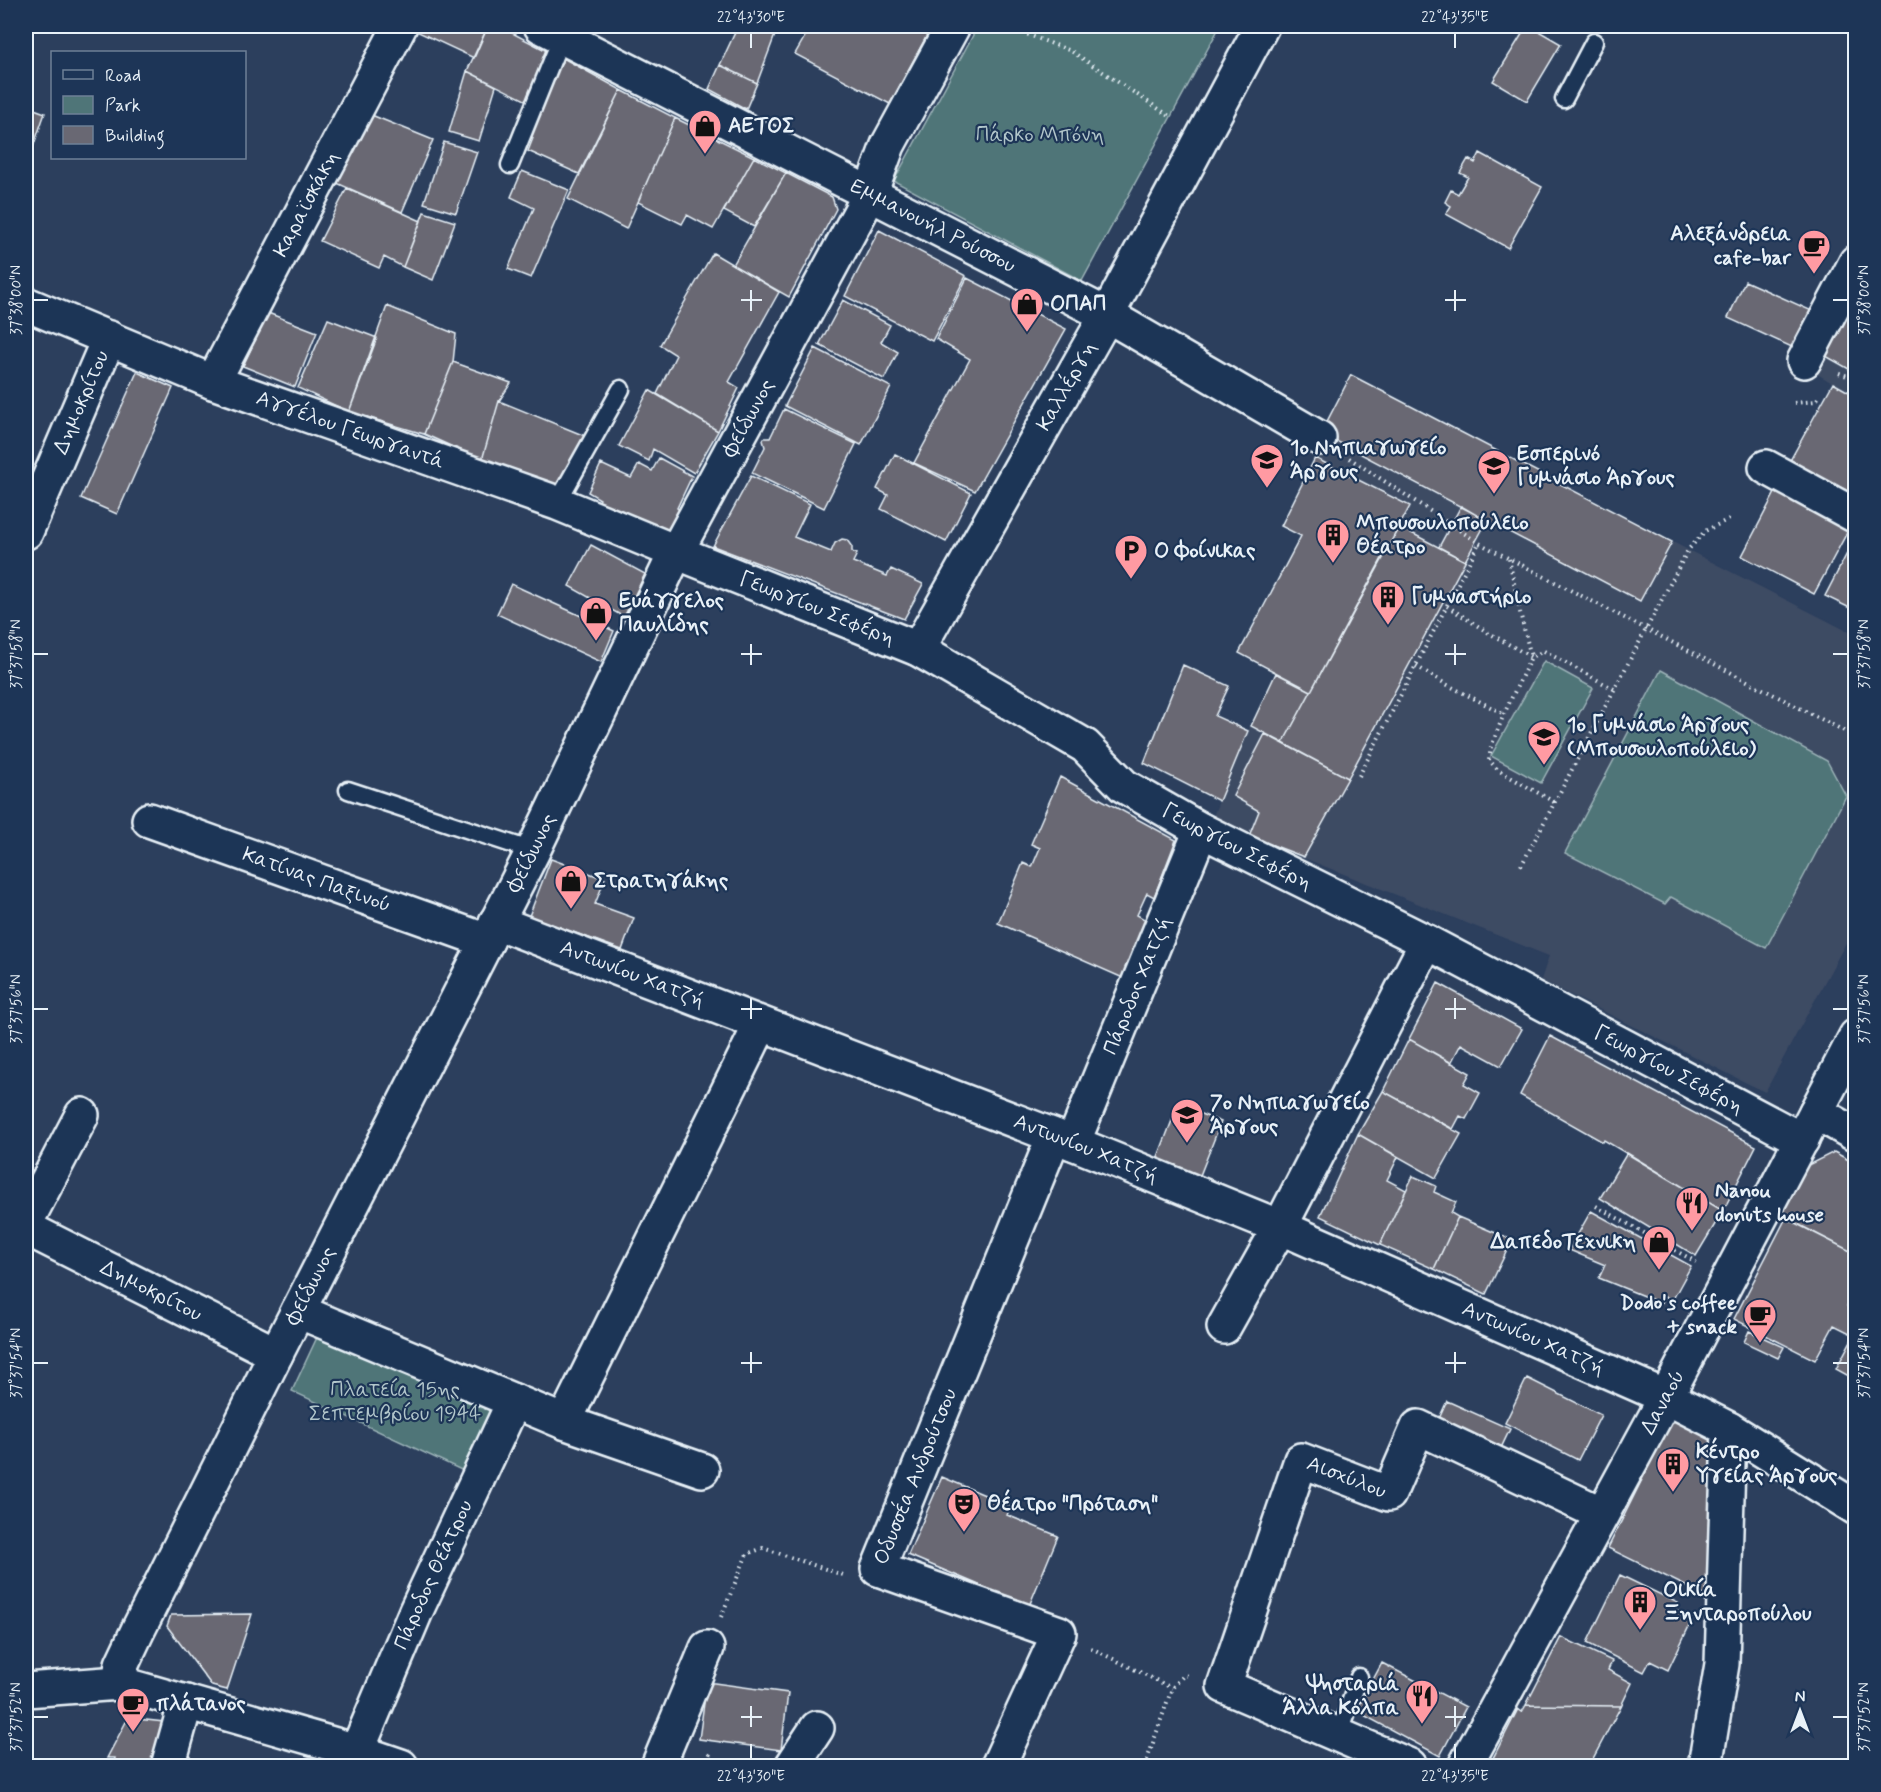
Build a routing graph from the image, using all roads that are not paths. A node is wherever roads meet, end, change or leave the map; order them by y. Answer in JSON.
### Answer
{"nodes":[{"id":1,"x":400,"y":26,"type":"edge"},
{"id":2,"x":953,"y":26,"type":"edge"},
{"id":3,"x":1262,"y":26,"type":"edge"},
{"id":4,"x":551,"y":31,"type":"edge"},
{"id":5,"x":1594,"y":42,"type":"dead end"},
{"id":6,"x":1564,"y":99,"type":"dead end"},
{"id":7,"x":510,"y":165,"type":"dead end"},
{"id":8,"x":870,"y":194,"type":"junction"},
{"id":9,"x":1856,"y":262,"type":"edge"},
{"id":10,"x":26,"y":304,"type":"edge"},
{"id":11,"x":1107,"y":315,"type":"junction"},
{"id":12,"x":109,"y":338,"type":"junction"},
{"id":13,"x":1804,"y":361,"type":"dead end"},
{"id":14,"x":213,"y":382,"type":"junction"},
{"id":15,"x":621,"y":389,"type":"dead end"},
{"id":16,"x":1318,"y":438,"type":"road end"},
{"id":17,"x":1766,"y":467,"type":"dead end"},
{"id":18,"x":557,"y":503,"type":"junction"},
{"id":19,"x":1856,"y":516,"type":"edge"},
{"id":20,"x":26,"y":532,"type":"edge"},
{"id":21,"x":676,"y":552,"type":"junction"},
{"id":22,"x":918,"y":649,"type":"junction"},
{"id":23,"x":348,"y":790,"type":"dead end"},
{"id":24,"x":149,"y":820,"type":"dead end"},
{"id":25,"x":1202,"y":830,"type":"junction"},
{"id":26,"x":533,"y":851,"type":"junction"},
{"id":27,"x":492,"y":931,"type":"junction"},
{"id":28,"x":1427,"y":942,"type":"junction"},
{"id":29,"x":761,"y":1024,"type":"junction"},
{"id":30,"x":1856,"y":1036,"type":"edge"},
{"id":31,"x":82,"y":1114,"type":"dead end"},
{"id":32,"x":1809,"y":1126,"type":"junction"},
{"id":33,"x":1856,"y":1135,"type":"edge"},
{"id":34,"x":1064,"y":1140,"type":"junction"},
{"id":35,"x":26,"y":1222,"type":"edge"},
{"id":36,"x":1280,"y":1227,"type":"junction"},
{"id":37,"x":26,"y":1228,"type":"edge"},
{"id":38,"x":298,"y":1311,"type":"junction"},
{"id":39,"x":1224,"y":1328,"type":"dead end"},
{"id":40,"x":276,"y":1354,"type":"junction"},
{"id":41,"x":1666,"y":1397,"type":"junction"},
{"id":42,"x":514,"y":1401,"type":"junction"},
{"id":43,"x":564,"y":1422,"type":"junction"},
{"id":44,"x":1729,"y":1429,"type":"junction"},
{"id":45,"x":702,"y":1470,"type":"dead end"},
{"id":46,"x":1856,"y":1508,"type":"edge"},
{"id":47,"x":1602,"y":1514,"type":"junction"},
{"id":48,"x":707,"y":1648,"type":"road end"},
{"id":49,"x":1359,"y":1677,"type":"dead end"},
{"id":50,"x":119,"y":1683,"type":"junction"},
{"id":51,"x":26,"y":1690,"type":"edge"},
{"id":52,"x":186,"y":1702,"type":"junction"},
{"id":53,"x":817,"y":1728,"type":"dead end"},
{"id":54,"x":1339,"y":1735,"type":"junction"},
{"id":55,"x":357,"y":1751,"type":"junction"},
{"id":56,"x":168,"y":1767,"type":"edge"},
{"id":57,"x":401,"y":1767,"type":"edge"},
{"id":58,"x":658,"y":1767,"type":"edge"},
{"id":59,"x":792,"y":1767,"type":"edge"},
{"id":60,"x":998,"y":1767,"type":"edge"},
{"id":61,"x":1410,"y":1767,"type":"edge"},
{"id":62,"x":1465,"y":1767,"type":"edge"},
{"id":63,"x":1705,"y":1767,"type":"edge"}],
"edges":[{"from":1,"to":14,"type":"street","name":"Καραϊσκάκη"},
{"from":2,"to":8,"type":"street","name":"Φείδωνος"},
{"from":3,"to":11,"type":"street","name":"Καλλέργη"},
{"from":4,"to":7,"type":"lane"},
{"from":4,"to":8,"type":"street","name":"Εμμανουήλ Ρούσσου"},
{"from":5,"to":6,"type":"lane"},
{"from":8,"to":11,"type":"street","name":"Εμμανουήλ Ρούσσου"},
{"from":8,"to":21,"type":"street","name":"Φείδωνος"},
{"from":9,"to":13,"type":"street"},
{"from":10,"to":12,"type":"street","name":"Αγγέλου Γεωργαντά"},
{"from":11,"to":16,"type":"street","name":"Εμμανουήλ Ρούσσου"},
{"from":11,"to":22,"type":"street","name":"Καλλέργη"},
{"from":12,"to":14,"type":"street","name":"Αγγέλου Γεωργαντά"},
{"from":12,"to":20,"type":"street","name":"Δημοκρίτου"},
{"from":14,"to":18,"type":"street","name":"Αγγέλου Γεωργαντά"},
{"from":15,"to":18,"type":"lane"},
{"from":17,"to":19,"type":"street"},
{"from":18,"to":21,"type":"street","name":"Αγγέλου Γεωργαντά"},
{"from":21,"to":22,"type":"street","name":"Γεωργίου Σεφέρη"},
{"from":21,"to":26,"type":"street","name":"Φείδωνος"},
{"from":22,"to":25,"type":"street","name":"Γεωργίου Σεφέρη"},
{"from":23,"to":26,"type":"lane"},
{"from":24,"to":27,"type":"street","name":"Κατίνας Παξινού"},
{"from":25,"to":28,"type":"street","name":"Γεωργίου Σεφέρη"},
{"from":25,"to":34,"type":"street","name":"Πάροδος Χατζή"},
{"from":26,"to":27,"type":"street","name":"Φείδωνος"},
{"from":27,"to":29,"type":"street","name":"Αντωνίου Χατζή"},
{"from":27,"to":38,"type":"street","name":"Φείδωνος"},
{"from":28,"to":32,"type":"street","name":"Γεωργίου Σεφέρη"},
{"from":28,"to":36,"type":"street"},
{"from":29,"to":34,"type":"street","name":"Αντωνίου Χατζή"},
{"from":29,"to":43,"type":"street"},
{"from":30,"to":32,"type":"street","name":"Δαναού"},
{"from":31,"to":35,"type":"street"},
{"from":32,"to":33,"type":"street","name":"Γεωργίου Σεφέρη"},
{"from":32,"to":41,"type":"street","name":"Δαναού"},
{"from":34,"to":36,"type":"street","name":"Αντωνίου Χατζή"},
{"from":34,"to":60,"type":"street","name":"Οδυσσέα Ανδρούτσου"},
{"from":36,"to":39,"type":"street"},
{"from":36,"to":41,"type":"street","name":"Αντωνίου Χατζή"},
{"from":37,"to":40,"type":"street","name":"Δημοκρίτου"},
{"from":38,"to":40,"type":"street","name":"Φείδωνος"},
{"from":38,"to":42,"type":"street"},
{"from":40,"to":50,"type":"street","name":"Φείδωνος"},
{"from":41,"to":44,"type":"street","name":"Αντωνίου Χατζή"},
{"from":41,"to":47,"type":"street","name":"Δαναού"},
{"from":42,"to":43,"type":"street"},
{"from":42,"to":55,"type":"street","name":"Πάροδος Θεάτρου"},
{"from":43,"to":45,"type":"street"},
{"from":44,"to":46,"type":"street","name":"Αντωνίου Χατζή"},
{"from":44,"to":63,"type":"street"},
{"from":47,"to":54,"type":"street","name":"Αισχύλου"},
{"from":47,"to":62,"type":"street","name":"Δαναού"},
{"from":48,"to":58,"type":"street"},
{"from":49,"to":54,"type":"lane"},
{"from":50,"to":51,"type":"street"},
{"from":50,"to":52,"type":"street"},
{"from":52,"to":55,"type":"street"},
{"from":52,"to":56,"type":"street"},
{"from":53,"to":59,"type":"street"},
{"from":54,"to":61,"type":"street"},
{"from":55,"to":57,"type":"street"}]}
